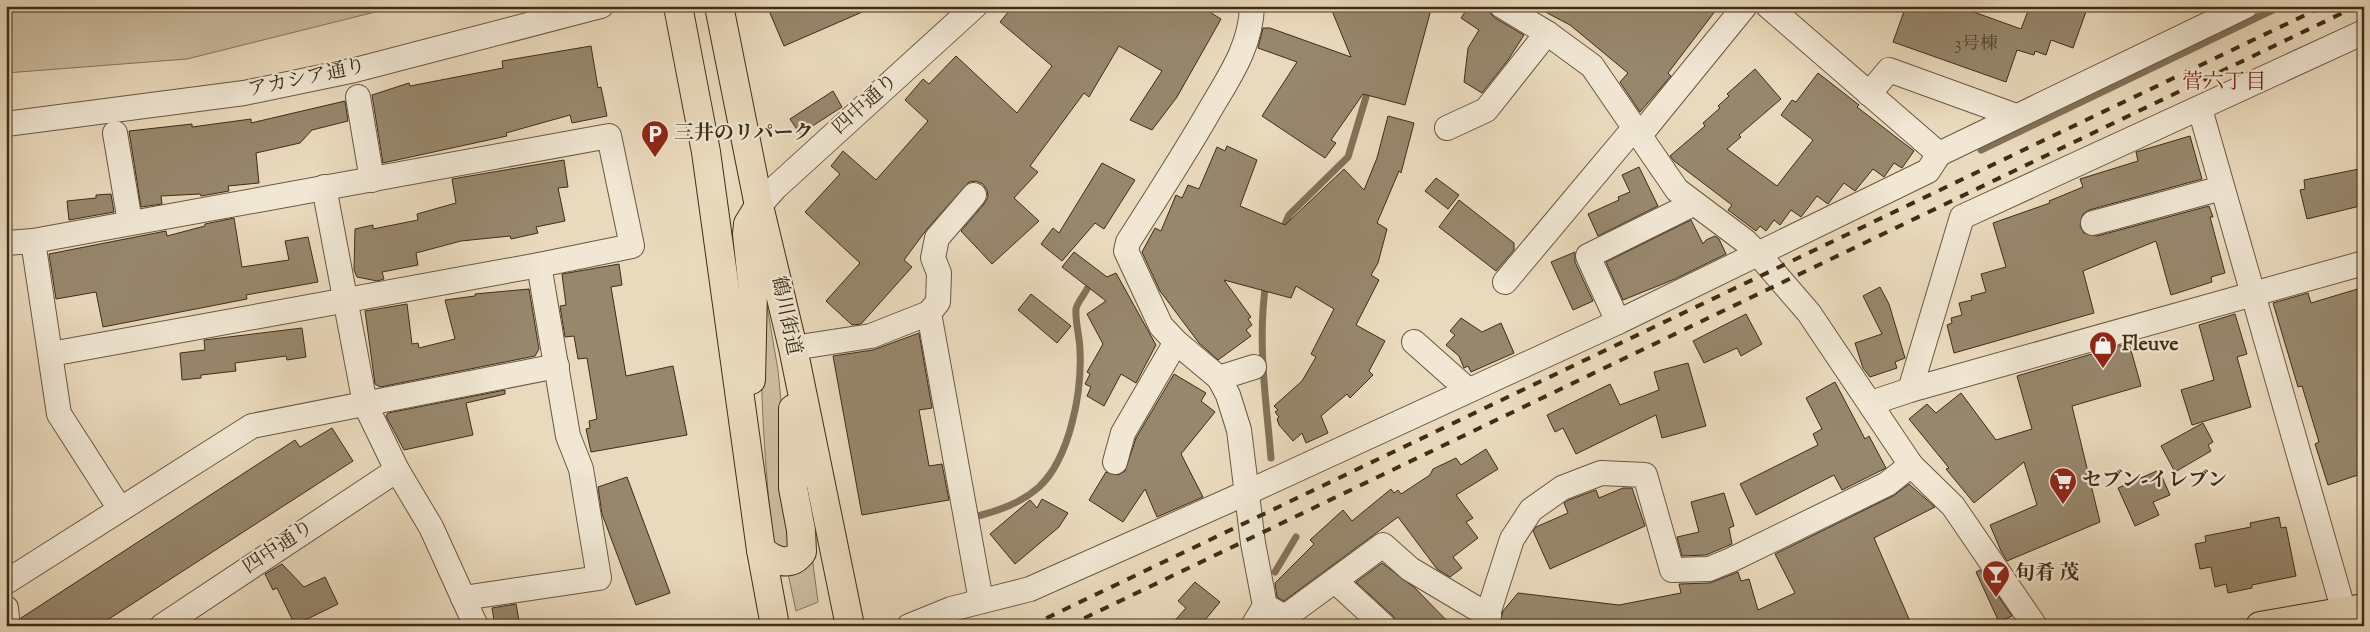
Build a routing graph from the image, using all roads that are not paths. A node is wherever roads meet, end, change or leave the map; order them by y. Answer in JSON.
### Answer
{"nodes":[{"id":1,"x":601,"y":6,"type":"edge"},
{"id":2,"x":678,"y":6,"type":"edge"},
{"id":3,"x":719,"y":6,"type":"edge"},
{"id":4,"x":975,"y":6,"type":"edge"},
{"id":5,"x":1252,"y":6,"type":"edge"},
{"id":6,"x":1502,"y":6,"type":"edge"},
{"id":7,"x":1745,"y":6,"type":"edge"},
{"id":8,"x":1768,"y":6,"type":"edge"},
{"id":9,"x":2246,"y":6,"type":"edge"},
{"id":10,"x":1547,"y":32,"type":"junction"},
{"id":11,"x":2364,"y":32,"type":"edge"},
{"id":12,"x":1870,"y":94,"type":"junction"},
{"id":13,"x":358,"y":97,"type":"dead end"},
{"id":14,"x":2200,"y":109,"type":"junction"},
{"id":15,"x":2016,"y":116,"type":"junction"},
{"id":16,"x":6,"y":124,"type":"edge"},
{"id":17,"x":1447,"y":128,"type":"dead end"},
{"id":18,"x":1637,"y":131,"type":"junction"},
{"id":19,"x":115,"y":133,"type":"dead end"},
{"id":20,"x":1940,"y":154,"type":"junction"},
{"id":21,"x":372,"y":180,"type":"junction"},
{"id":22,"x":324,"y":187,"type":"junction"},
{"id":23,"x":2222,"y":188,"type":"junction"},
{"id":24,"x":974,"y":195,"type":"dead end"},
{"id":25,"x":1693,"y":204,"type":"junction"},
{"id":26,"x":759,"y":206,"type":"junction"},
{"id":27,"x":130,"y":222,"type":"junction"},
{"id":28,"x":2093,"y":222,"type":"dead end"},
{"id":29,"x":33,"y":241,"type":"junction"},
{"id":30,"x":6,"y":243,"type":"edge"},
{"id":31,"x":1758,"y":254,"type":"junction"},
{"id":32,"x":2364,"y":264,"type":"edge"},
{"id":33,"x":539,"y":265,"type":"junction"},
{"id":34,"x":1505,"y":282,"type":"dead end"},
{"id":35,"x":2252,"y":294,"type":"junction"},
{"id":36,"x":344,"y":300,"type":"junction"},
{"id":37,"x":929,"y":313,"type":"junction"},
{"id":38,"x":1618,"y":322,"type":"junction"},
{"id":39,"x":1176,"y":342,"type":"junction"},
{"id":40,"x":1414,"y":342,"type":"dead end"},
{"id":41,"x":793,"y":348,"type":"junction"},
{"id":42,"x":51,"y":354,"type":"junction"},
{"id":43,"x":556,"y":366,"type":"junction"},
{"id":44,"x":1254,"y":367,"type":"dead end"},
{"id":45,"x":1219,"y":378,"type":"junction"},
{"id":46,"x":1468,"y":390,"type":"junction"},
{"id":47,"x":1910,"y":390,"type":"junction"},
{"id":48,"x":1871,"y":403,"type":"junction"},
{"id":49,"x":365,"y":404,"type":"junction"},
{"id":50,"x":749,"y":461,"type":"junction"},
{"id":51,"x":1116,"y":462,"type":"dead end"},
{"id":52,"x":1911,"y":465,"type":"junction"},
{"id":53,"x":397,"y":470,"type":"junction"},
{"id":54,"x":1246,"y":493,"type":"junction"},
{"id":55,"x":120,"y":508,"type":"junction"},
{"id":56,"x":761,"y":550,"type":"junction"},
{"id":57,"x":1335,"y":581,"type":"junction"},
{"id":58,"x":6,"y":582,"type":"edge"},
{"id":59,"x":463,"y":598,"type":"junction"},
{"id":60,"x":981,"y":601,"type":"junction"},
{"id":61,"x":6,"y":608,"type":"edge"},
{"id":62,"x":2354,"y":610,"type":"edge"},
{"id":63,"x":1259,"y":616,"type":"edge"},
{"id":64,"x":1486,"y":621,"type":"edge"},
{"id":65,"x":8,"y":626,"type":"edge"},
{"id":66,"x":162,"y":626,"type":"edge"},
{"id":67,"x":476,"y":626,"type":"edge"},
{"id":68,"x":775,"y":626,"type":"edge"},
{"id":69,"x":850,"y":626,"type":"edge"},
{"id":70,"x":908,"y":626,"type":"edge"},
{"id":71,"x":1384,"y":626,"type":"edge"},
{"id":72,"x":2035,"y":626,"type":"edge"},
{"id":73,"x":2262,"y":626,"type":"edge"}],
"edges":[{"from":1,"to":16,"type":"street","name":"アカシア通り"},
{"from":2,"to":50,"type":"main road"},
{"from":3,"to":26,"type":"main road","name":"鶴川街道"},
{"from":4,"to":26,"type":"street","name":"四中通り"},
{"from":5,"to":39,"type":"street"},
{"from":6,"to":10,"type":"street"},
{"from":7,"to":18,"type":"street"},
{"from":8,"to":12,"type":"street"},
{"from":9,"to":15,"type":"street"},
{"from":10,"to":17,"type":"street"},
{"from":10,"to":18,"type":"street"},
{"from":11,"to":14,"type":"street"},
{"from":12,"to":15,"type":"street"},
{"from":12,"to":20,"type":"street"},
{"from":13,"to":21,"type":"street"},
{"from":14,"to":23,"type":"street"},
{"from":14,"to":47,"type":"street"},
{"from":15,"to":20,"type":"street"},
{"from":18,"to":25,"type":"street"},
{"from":18,"to":34,"type":"street"},
{"from":19,"to":27,"type":"street"},
{"from":20,"to":31,"type":"street"},
{"from":21,"to":22,"type":"street"},
{"from":21,"to":33,"type":"street"},
{"from":22,"to":27,"type":"street"},
{"from":22,"to":36,"type":"street"},
{"from":23,"to":28,"type":"street"},
{"from":23,"to":35,"type":"street"},
{"from":24,"to":37,"type":"street"},
{"from":25,"to":31,"type":"street"},
{"from":25,"to":38,"type":"street"},
{"from":26,"to":41,"type":"main road","name":"鶴川街道"},
{"from":26,"to":50,"type":"main road"},
{"from":27,"to":29,"type":"street"},
{"from":29,"to":30,"type":"street"},
{"from":29,"to":42,"type":"street"},
{"from":31,"to":38,"type":"street"},
{"from":31,"to":48,"type":"street"},
{"from":32,"to":35,"type":"street"},
{"from":33,"to":36,"type":"street"},
{"from":33,"to":43,"type":"street"},
{"from":35,"to":47,"type":"street"},
{"from":35,"to":62,"type":"street"},
{"from":36,"to":42,"type":"street"},
{"from":36,"to":49,"type":"street"},
{"from":37,"to":41,"type":"street"},
{"from":37,"to":60,"type":"street"},
{"from":38,"to":46,"type":"street"},
{"from":39,"to":45,"type":"street"},
{"from":39,"to":51,"type":"street"},
{"from":40,"to":46,"type":"street"},
{"from":41,"to":56,"type":"main road"},
{"from":41,"to":69,"type":"main road","name":"鶴川街道"},
{"from":42,"to":55,"type":"street"},
{"from":43,"to":49,"type":"street"},
{"from":43,"to":59,"type":"street"},
{"from":44,"to":45,"type":"street"},
{"from":45,"to":54,"type":"street"},
{"from":46,"to":54,"type":"street"},
{"from":47,"to":48,"type":"street"},
{"from":48,"to":52,"type":"street"},
{"from":49,"to":53,"type":"street"},
{"from":49,"to":55,"type":"street"},
{"from":50,"to":56,"type":"main road"},
{"from":52,"to":64,"type":"street"},
{"from":52,"to":72,"type":"street"},
{"from":53,"to":59,"type":"street"},
{"from":53,"to":66,"type":"street","name":"四中通り"},
{"from":54,"to":60,"type":"street"},
{"from":54,"to":63,"type":"street"},
{"from":55,"to":58,"type":"street"},
{"from":56,"to":68,"type":"main road"},
{"from":57,"to":63,"type":"street"},
{"from":57,"to":64,"type":"street"},
{"from":57,"to":71,"type":"street"},
{"from":59,"to":67,"type":"street"},
{"from":60,"to":70,"type":"street"},
{"from":61,"to":65,"type":"street"},
{"from":62,"to":73,"type":"main road"}]}
